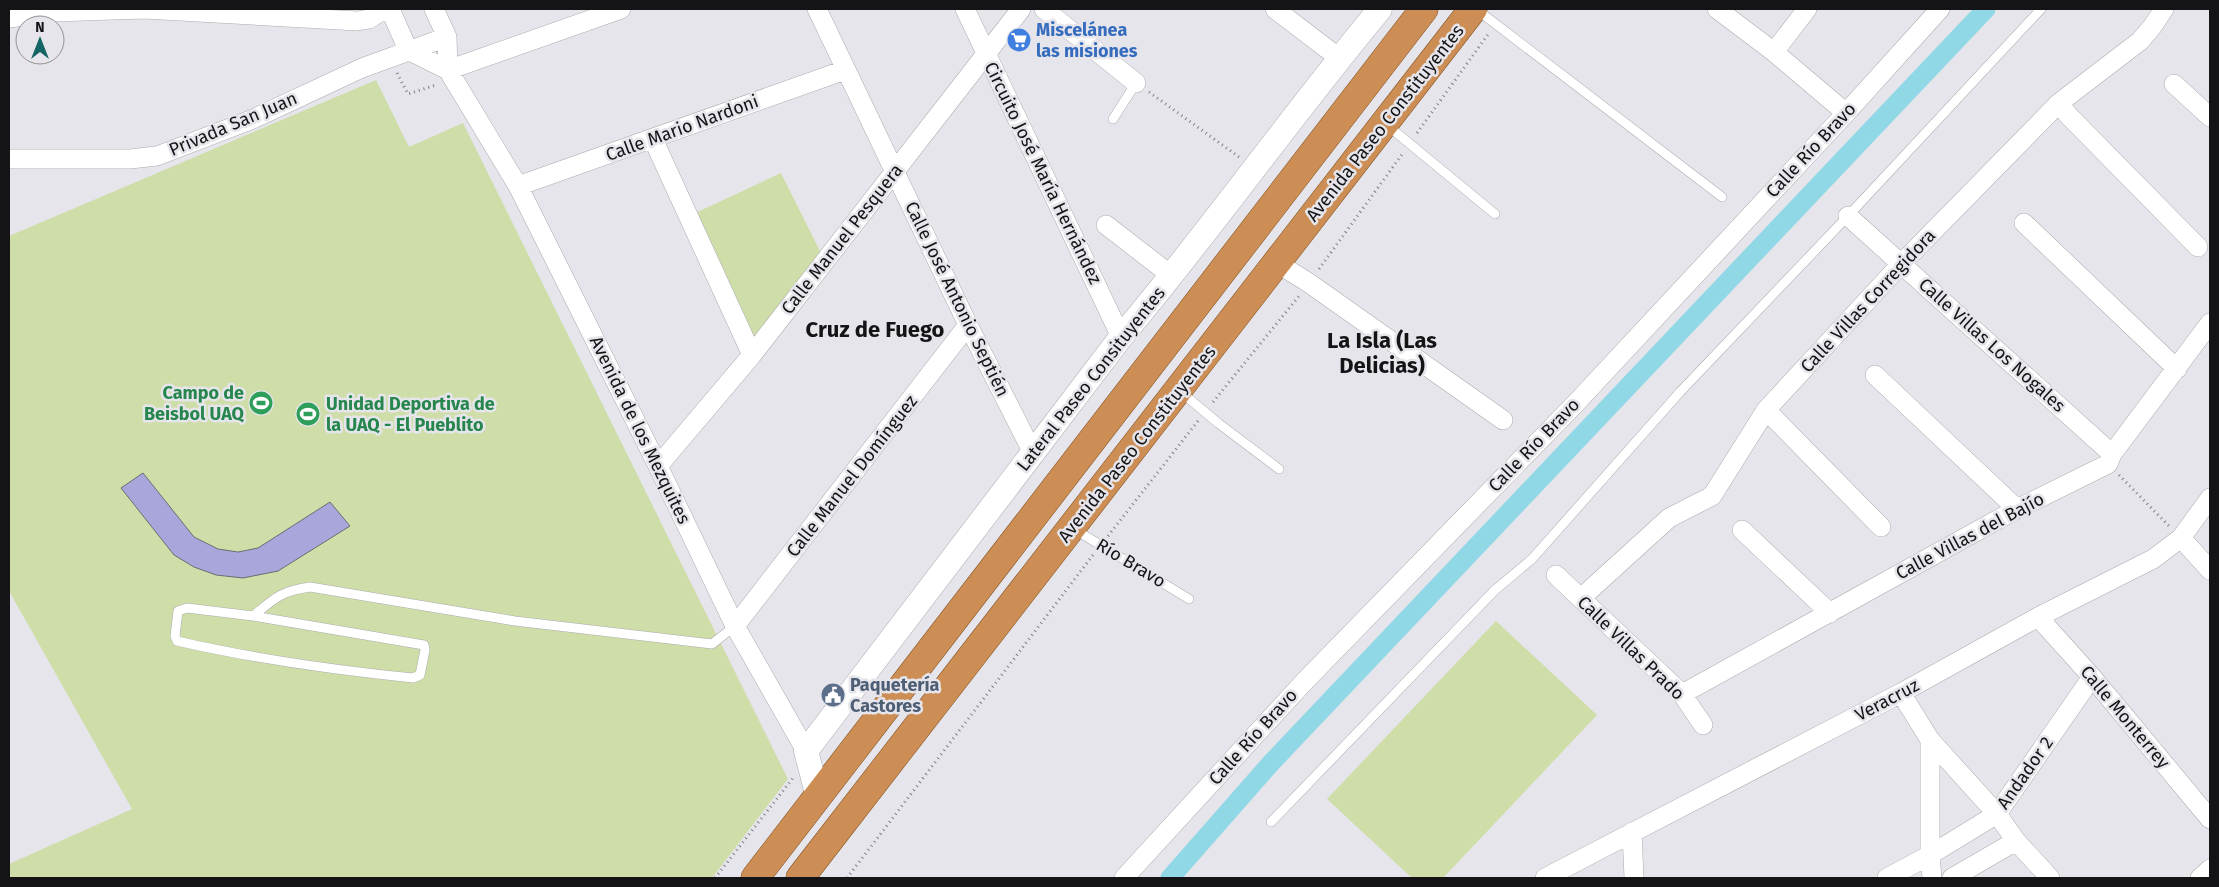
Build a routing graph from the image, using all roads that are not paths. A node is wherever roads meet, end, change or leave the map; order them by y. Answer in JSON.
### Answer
{"nodes":[{"id":1,"x":384,"y":9,"type":"edge"},
{"id":2,"x":390,"y":9,"type":"edge"},
{"id":3,"x":434,"y":9,"type":"edge"},
{"id":4,"x":621,"y":9,"type":"edge"},
{"id":5,"x":817,"y":9,"type":"edge"},
{"id":6,"x":965,"y":9,"type":"edge"},
{"id":7,"x":1021,"y":9,"type":"edge"},
{"id":8,"x":1044,"y":9,"type":"edge"},
{"id":9,"x":1275,"y":9,"type":"edge"},
{"id":10,"x":1380,"y":9,"type":"edge"},
{"id":11,"x":1424,"y":9,"type":"edge"},
{"id":12,"x":1474,"y":9,"type":"edge"},
{"id":13,"x":1717,"y":9,"type":"edge"},
{"id":14,"x":1807,"y":9,"type":"edge"},
{"id":15,"x":1940,"y":9,"type":"edge"},
{"id":16,"x":2041,"y":9,"type":"edge"},
{"id":17,"x":2164,"y":9,"type":"edge"},
{"id":18,"x":9,"y":18,"type":"edge"},
{"id":19,"x":447,"y":37,"type":"junction"},
{"id":20,"x":408,"y":50,"type":"junction"},
{"id":21,"x":986,"y":52,"type":"junction"},
{"id":22,"x":1774,"y":52,"type":"junction"},
{"id":23,"x":1339,"y":58,"type":"junction"},
{"id":24,"x":845,"y":70,"type":"junction"},
{"id":25,"x":445,"y":77,"type":"junction"},
{"id":26,"x":1136,"y":83,"type":"joint"},
{"id":27,"x":2174,"y":84,"type":"dead end"},
{"id":28,"x":2059,"y":103,"type":"junction"},
{"id":29,"x":1846,"y":114,"type":"junction"},
{"id":30,"x":2210,"y":117,"type":"edge"},
{"id":31,"x":1113,"y":119,"type":"dead end"},
{"id":32,"x":1384,"y":124,"type":"junction"},
{"id":33,"x":653,"y":139,"type":"junction"},
{"id":34,"x":9,"y":159,"type":"edge"},
{"id":35,"x":895,"y":169,"type":"junction"},
{"id":36,"x":518,"y":186,"type":"junction"},
{"id":37,"x":1722,"y":197,"type":"dead end"},
{"id":38,"x":1495,"y":214,"type":"dead end"},
{"id":39,"x":1848,"y":216,"type":"junction"},
{"id":40,"x":2024,"y":222,"type":"dead end"},
{"id":41,"x":1106,"y":226,"type":"dead end"},
{"id":42,"x":2198,"y":247,"type":"dead end"},
{"id":43,"x":1277,"y":263,"type":"junction"},
{"id":44,"x":1902,"y":263,"type":"junction"},
{"id":45,"x":1172,"y":276,"type":"junction"},
{"id":46,"x":2210,"y":323,"type":"edge"},
{"id":47,"x":968,"y":326,"type":"junction"},
{"id":48,"x":1121,"y":337,"type":"junction"},
{"id":49,"x":752,"y":355,"type":"junction"},
{"id":50,"x":2177,"y":369,"type":"junction"},
{"id":51,"x":1875,"y":375,"type":"dead end"},
{"id":52,"x":1178,"y":390,"type":"junction"},
{"id":53,"x":1766,"y":410,"type":"junction"},
{"id":54,"x":1503,"y":420,"type":"dead end"},
{"id":55,"x":1033,"y":453,"type":"junction"},
{"id":56,"x":2110,"y":459,"type":"junction"},
{"id":57,"x":658,"y":466,"type":"junction"},
{"id":58,"x":1279,"y":468,"type":"dead end"},
{"id":59,"x":2210,"y":498,"type":"edge"},
{"id":60,"x":2017,"y":509,"type":"junction"},
{"id":61,"x":1880,"y":527,"type":"dead end"},
{"id":62,"x":1072,"y":528,"type":"junction"},
{"id":63,"x":1742,"y":530,"type":"dead end"},
{"id":64,"x":2181,"y":538,"type":"junction"},
{"id":65,"x":2210,"y":570,"type":"edge"},
{"id":66,"x":1556,"y":575,"type":"dead end"},
{"id":67,"x":1189,"y":598,"type":"dead end"},
{"id":68,"x":1581,"y":598,"type":"junction"},
{"id":69,"x":1830,"y":613,"type":"junction"},
{"id":70,"x":253,"y":616,"type":"junction"},
{"id":71,"x":2038,"y":617,"type":"junction"},
{"id":72,"x":735,"y":626,"type":"junction"},
{"id":73,"x":2092,"y":677,"type":"junction"},
{"id":74,"x":1901,"y":693,"type":"junction"},
{"id":75,"x":1682,"y":694,"type":"junction"},
{"id":76,"x":1703,"y":725,"type":"dead end"},
{"id":77,"x":1930,"y":740,"type":"junction"},
{"id":78,"x":806,"y":752,"type":"junction"},
{"id":79,"x":818,"y":796,"type":"junction"},
{"id":80,"x":1997,"y":814,"type":"junction"},
{"id":81,"x":2210,"y":819,"type":"edge"},
{"id":82,"x":1271,"y":822,"type":"dead end"},
{"id":83,"x":1632,"y":832,"type":"junction"},
{"id":84,"x":2016,"y":841,"type":"junction"},
{"id":85,"x":1930,"y":855,"type":"junction"},
{"id":86,"x":2210,"y":869,"type":"edge"},
{"id":87,"x":755,"y":878,"type":"edge"},
{"id":88,"x":800,"y":878,"type":"edge"},
{"id":89,"x":1124,"y":878,"type":"edge"},
{"id":90,"x":1545,"y":878,"type":"edge"},
{"id":91,"x":1634,"y":878,"type":"edge"},
{"id":92,"x":1887,"y":878,"type":"edge"},
{"id":93,"x":1932,"y":878,"type":"edge"},
{"id":94,"x":1952,"y":878,"type":"edge"},
{"id":95,"x":2050,"y":878,"type":"edge"},
{"id":96,"x":2200,"y":878,"type":"edge"}],
"edges":[{"from":1,"to":18,"type":"street"},
{"from":2,"to":20,"type":"street"},
{"from":3,"to":19,"type":"street","name":"Avenida de los Mezquites"},
{"from":4,"to":25,"type":"street"},
{"from":5,"to":24,"type":"street","name":"Calle José Antonio Septién"},
{"from":6,"to":21,"type":"street","name":"Circuito José María Hernández"},
{"from":7,"to":21,"type":"street","name":"Calle Manuel Pesquera"},
{"from":8,"to":26,"type":"street"},
{"from":9,"to":23,"type":"street"},
{"from":10,"to":23,"type":"street","name":"Lateral Paseo Consituyentes"},
{"from":11,"to":79,"type":"highway","name":"Avenida Paseo Constituyentes"},
{"from":12,"to":32,"type":"highway","name":"Avenida Paseo Constituyentes"},
{"from":12,"to":37,"type":"lane"},
{"from":13,"to":22,"type":"street"},
{"from":14,"to":22,"type":"street"},
{"from":15,"to":29,"type":"street","name":"Calle Río Bravo"},
{"from":16,"to":39,"type":"lane"},
{"from":17,"to":28,"type":"street","name":"Calle Villas Corregidora"},
{"from":19,"to":20,"type":"street","name":"Privada San Juan"},
{"from":19,"to":25,"type":"street","name":"Avenida de los Mezquites"},
{"from":20,"to":25,"type":"street"},
{"from":20,"to":34,"type":"street","name":"Privada San Juan"},
{"from":21,"to":35,"type":"street","name":"Calle Manuel Pesquera"},
{"from":21,"to":48,"type":"street","name":"Circuito José María Hernández"},
{"from":22,"to":29,"type":"street"},
{"from":23,"to":45,"type":"street","name":"Lateral Paseo Consituyentes"},
{"from":24,"to":33,"type":"street","name":"Calle Mario Nardoni"},
{"from":24,"to":35,"type":"street","name":"Calle José Antonio Septién"},
{"from":25,"to":36,"type":"street","name":"Avenida de los Mezquites"},
{"from":26,"to":31,"type":"lane"},
{"from":27,"to":30,"type":"street"},
{"from":28,"to":42,"type":"street"},
{"from":28,"to":44,"type":"street","name":"Calle Villas Corregidora"},
{"from":29,"to":89,"type":"street","name":"Calle Río Bravo"},
{"from":32,"to":38,"type":"lane"},
{"from":32,"to":43,"type":"highway","name":"Avenida Paseo Constituyentes"},
{"from":33,"to":36,"type":"street","name":"Calle Mario Nardoni"},
{"from":33,"to":49,"type":"street"},
{"from":35,"to":47,"type":"street","name":"Calle José Antonio Septién"},
{"from":35,"to":49,"type":"street","name":"Calle Manuel Pesquera"},
{"from":36,"to":57,"type":"street","name":"Avenida de los Mezquites"},
{"from":39,"to":44,"type":"street","name":"Calle Villas Los Nogales"},
{"from":39,"to":82,"type":"lane"},
{"from":40,"to":50,"type":"street"},
{"from":41,"to":45,"type":"street"},
{"from":43,"to":52,"type":"highway","name":"Avenida Paseo Constituyentes"},
{"from":43,"to":54,"type":"street"},
{"from":44,"to":53,"type":"street","name":"Calle Villas Corregidora"},
{"from":44,"to":56,"type":"street","name":"Calle Villas Los Nogales"},
{"from":45,"to":48,"type":"street","name":"Lateral Paseo Consituyentes"},
{"from":46,"to":50,"type":"street","name":"Calle Villas del Bajío"},
{"from":47,"to":55,"type":"street","name":"Calle José Antonio Septién"},
{"from":47,"to":72,"type":"street","name":"Calle Manuel Domínguez"},
{"from":48,"to":55,"type":"street","name":"Lateral Paseo Consituyentes"},
{"from":49,"to":57,"type":"street","name":"Calle Manuel Pesquera"},
{"from":50,"to":56,"type":"street","name":"Calle Villas del Bajío"},
{"from":51,"to":60,"type":"street"},
{"from":52,"to":58,"type":"lane"},
{"from":52,"to":62,"type":"highway","name":"Avenida Paseo Constituyentes"},
{"from":53,"to":61,"type":"street"},
{"from":53,"to":68,"type":"street","name":"Calle Villas Corregidora"},
{"from":55,"to":78,"type":"street","name":"Lateral Paseo Consituyentes"},
{"from":56,"to":60,"type":"street","name":"Calle Villas del Bajío"},
{"from":57,"to":72,"type":"street","name":"Avenida de los Mezquites"},
{"from":59,"to":64,"type":"street","name":"Veracruz"},
{"from":60,"to":69,"type":"street","name":"Calle Villas del Bajío"},
{"from":62,"to":67,"type":"lane","name":"Río Bravo"},
{"from":62,"to":88,"type":"highway","name":"Avenida Paseo Constituyentes"},
{"from":63,"to":69,"type":"street"},
{"from":64,"to":65,"type":"street"},
{"from":64,"to":71,"type":"street","name":"Veracruz"},
{"from":66,"to":68,"type":"street","name":"Calle Villas Prado"},
{"from":68,"to":75,"type":"street","name":"Calle Villas Prado"},
{"from":69,"to":75,"type":"street","name":"Calle Villas del Bajío"},
{"from":70,"to":70,"type":"lane"},
{"from":70,"to":72,"type":"lane"},
{"from":71,"to":73,"type":"street","name":"Calle Monterrey"},
{"from":71,"to":74,"type":"street","name":"Veracruz"},
{"from":72,"to":78,"type":"street","name":"Avenida de los Mezquites"},
{"from":73,"to":80,"type":"street","name":"Andador 2"},
{"from":73,"to":81,"type":"street","name":"Calle Monterrey"},
{"from":74,"to":77,"type":"street"},
{"from":74,"to":83,"type":"street","name":"Veracruz"},
{"from":75,"to":76,"type":"street","name":"Calle Villas Prado"},
{"from":77,"to":80,"type":"street"},
{"from":77,"to":85,"type":"street"},
{"from":78,"to":79,"type":"street","name":"Avenida de los Mezquites"},
{"from":79,"to":87,"type":"highway","name":"Avenida Paseo Constituyentes"},
{"from":80,"to":84,"type":"street"},
{"from":80,"to":85,"type":"street","name":"Andador 2"},
{"from":83,"to":90,"type":"street","name":"Veracruz"},
{"from":83,"to":91,"type":"street"},
{"from":84,"to":94,"type":"street"},
{"from":84,"to":95,"type":"street"},
{"from":85,"to":92,"type":"street","name":"Andador 2"},
{"from":85,"to":93,"type":"street"},
{"from":86,"to":96,"type":"street"}]}
